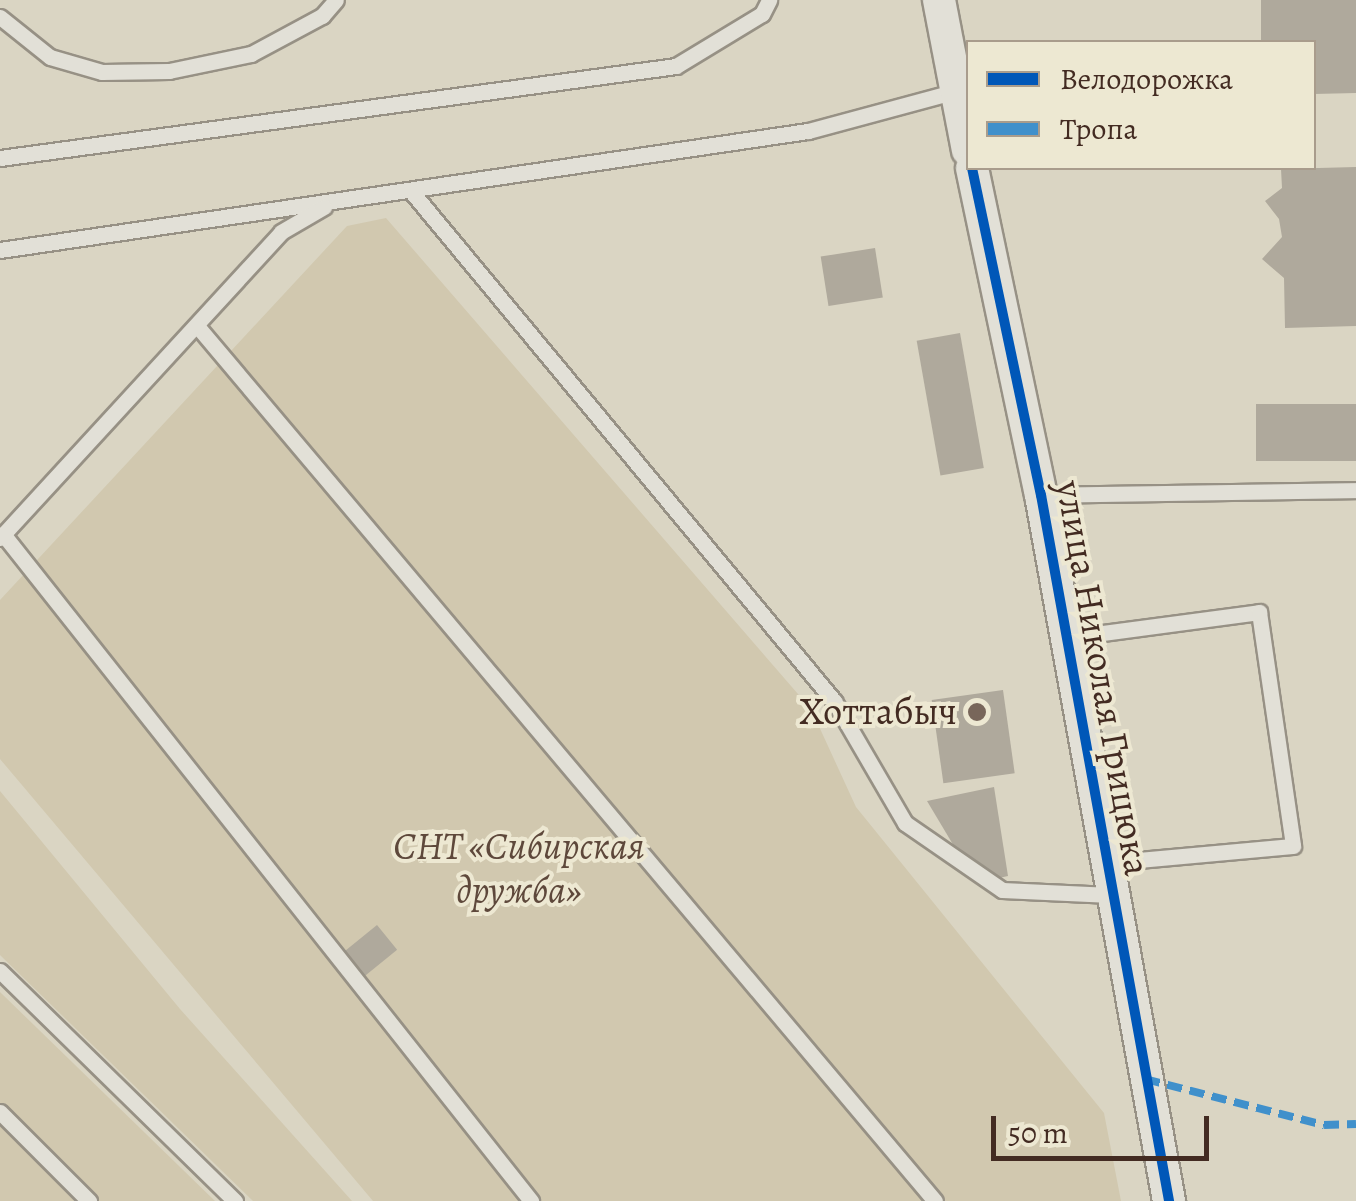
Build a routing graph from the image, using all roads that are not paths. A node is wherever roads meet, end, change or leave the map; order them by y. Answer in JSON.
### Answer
{"nodes":[{"id":1,"x":336,"y":0,"type":"edge"},
{"id":2,"x":769,"y":0,"type":"edge"},
{"id":3,"x":939,"y":0,"type":"edge"},
{"id":4,"x":0,"y":17,"type":"edge"},
{"id":5,"x":956,"y":91,"type":"junction"},
{"id":6,"x":966,"y":140,"type":"edge"},
{"id":7,"x":0,"y":158,"type":"edge"},
{"id":8,"x":972,"y":170,"type":"edge"},
{"id":9,"x":410,"y":191,"type":"junction"},
{"id":10,"x":332,"y":203,"type":"junction"},
{"id":11,"x":0,"y":250,"type":"edge"},
{"id":12,"x":198,"y":327,"type":"junction"},
{"id":13,"x":1356,"y":490,"type":"edge"},
{"id":14,"x":1040,"y":495,"type":"junction"},
{"id":15,"x":2,"y":536,"type":"edge"},
{"id":16,"x":1065,"y":638,"type":"junction"},
{"id":17,"x":1108,"y":879,"type":"junction"},
{"id":18,"x":0,"y":971,"type":"edge"},
{"id":19,"x":0,"y":1112,"type":"edge"},
{"id":20,"x":89,"y":1201,"type":"edge"},
{"id":21,"x":235,"y":1201,"type":"edge"},
{"id":22,"x":531,"y":1201,"type":"edge"},
{"id":23,"x":935,"y":1201,"type":"edge"},
{"id":24,"x":1170,"y":1201,"type":"edge"}],
"edges":[{"from":1,"to":4,"type":"lane"},
{"from":2,"to":7,"type":"lane"},
{"from":3,"to":5,"type":"street"},
{"from":5,"to":6,"type":"street"},
{"from":5,"to":9,"type":"lane"},
{"from":8,"to":14,"type":"street","name":"улица Николая Грицюка"},
{"from":9,"to":10,"type":"lane"},
{"from":9,"to":17,"type":"lane"},
{"from":10,"to":11,"type":"lane"},
{"from":10,"to":12,"type":"lane"},
{"from":12,"to":15,"type":"lane"},
{"from":12,"to":23,"type":"lane"},
{"from":13,"to":14,"type":"lane"},
{"from":14,"to":16,"type":"street","name":"улица Николая Грицюка"},
{"from":15,"to":22,"type":"lane"},
{"from":16,"to":17,"type":"street","name":"улица Николая Грицюка"},
{"from":16,"to":17,"type":"lane"},
{"from":17,"to":24,"type":"street","name":"улица Николая Грицюка"},
{"from":18,"to":21,"type":"lane"},
{"from":19,"to":20,"type":"lane"}]}
